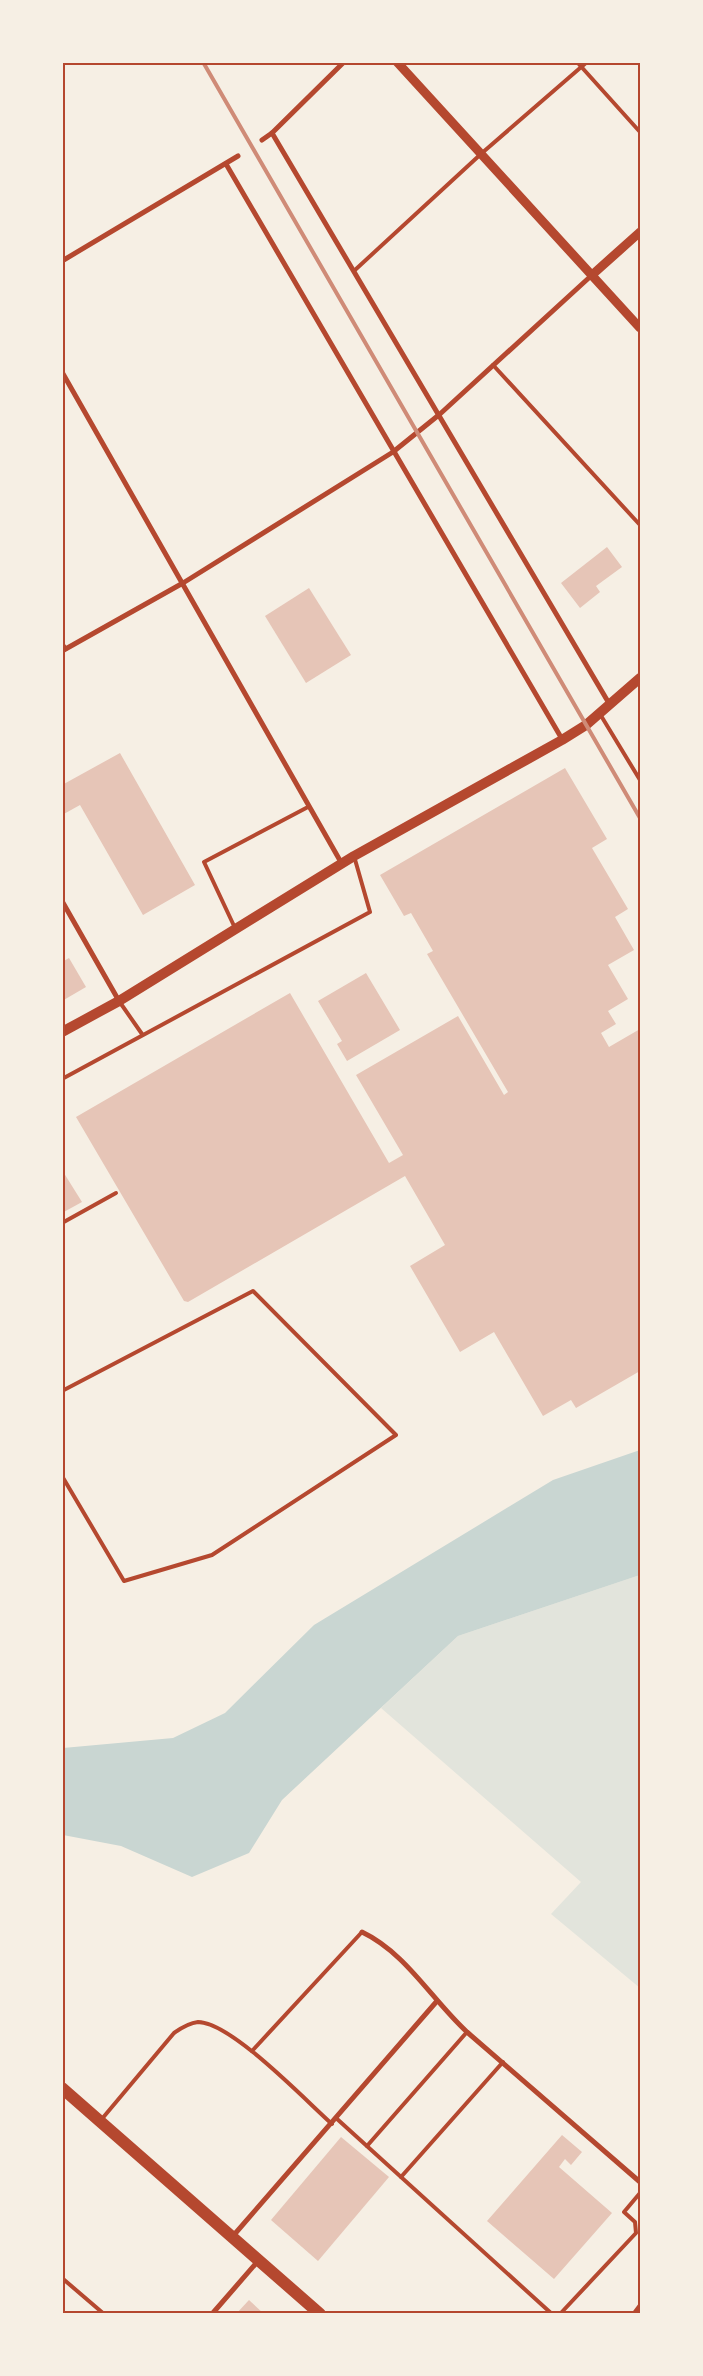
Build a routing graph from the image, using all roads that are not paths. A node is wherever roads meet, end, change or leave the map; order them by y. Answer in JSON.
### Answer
{"nodes":[{"id":1,"x":344,"y":62,"type":"edge"},
{"id":2,"x":397,"y":62,"type":"edge"},
{"id":3,"x":577,"y":62,"type":"edge"},
{"id":4,"x":586,"y":62,"type":"edge"},
{"id":5,"x":581,"y":68,"type":"junction"},
{"id":6,"x":640,"y":132,"type":"edge"},
{"id":7,"x":272,"y":133,"type":"junction"},
{"id":8,"x":262,"y":140,"type":"dead end"},
{"id":9,"x":482,"y":154,"type":"junction"},
{"id":10,"x":238,"y":156,"type":"dead end"},
{"id":11,"x":226,"y":164,"type":"junction"},
{"id":12,"x":640,"y":232,"type":"edge"},
{"id":13,"x":62,"y":261,"type":"edge"},
{"id":14,"x":355,"y":270,"type":"junction"},
{"id":15,"x":592,"y":275,"type":"junction"},
{"id":16,"x":640,"y":328,"type":"edge"},
{"id":17,"x":493,"y":365,"type":"junction"},
{"id":18,"x":62,"y":372,"type":"edge"},
{"id":19,"x":440,"y":414,"type":"junction"},
{"id":20,"x":393,"y":452,"type":"junction"},
{"id":21,"x":640,"y":525,"type":"edge"},
{"id":22,"x":183,"y":583,"type":"junction"},
{"id":23,"x":62,"y":643,"type":"edge"},
{"id":24,"x":64,"y":650,"type":"edge"},
{"id":25,"x":640,"y":678,"type":"edge"},
{"id":26,"x":610,"y":706,"type":"junction"},
{"id":27,"x":600,"y":714,"type":"junction"},
{"id":28,"x":562,"y":740,"type":"junction"},
{"id":29,"x":640,"y":780,"type":"edge"},
{"id":30,"x":308,"y":808,"type":"junction"},
{"id":31,"x":354,"y":856,"type":"junction"},
{"id":32,"x":342,"y":864,"type":"junction"},
{"id":33,"x":62,"y":901,"type":"edge"},
{"id":34,"x":236,"y":930,"type":"junction"},
{"id":35,"x":119,"y":1000,"type":"junction"},
{"id":36,"x":62,"y":1032,"type":"edge"},
{"id":37,"x":142,"y":1034,"type":"junction"},
{"id":38,"x":62,"y":1079,"type":"edge"},
{"id":39,"x":116,"y":1193,"type":"dead end"},
{"id":40,"x":62,"y":1223,"type":"edge"},
{"id":41,"x":62,"y":1391,"type":"edge"},
{"id":42,"x":62,"y":1476,"type":"edge"},
{"id":43,"x":362,"y":1932,"type":"joint"},
{"id":44,"x":437,"y":2001,"type":"junction"},
{"id":45,"x":466,"y":2032,"type":"junction"},
{"id":46,"x":252,"y":2051,"type":"junction"},
{"id":47,"x":503,"y":2062,"type":"junction"},
{"id":48,"x":62,"y":2088,"type":"edge"},
{"id":49,"x":336,"y":2118,"type":"junction"},
{"id":50,"x":100,"y":2121,"type":"junction"},
{"id":51,"x":332,"y":2124,"type":"junction"},
{"id":52,"x":367,"y":2146,"type":"junction"},
{"id":53,"x":401,"y":2177,"type":"junction"},
{"id":54,"x":640,"y":2182,"type":"edge"},
{"id":55,"x":640,"y":2194,"type":"edge"},
{"id":56,"x":636,"y":2233,"type":"junction"},
{"id":57,"x":233,"y":2236,"type":"junction"},
{"id":58,"x":640,"y":2237,"type":"edge"},
{"id":59,"x":259,"y":2259,"type":"junction"},
{"id":60,"x":62,"y":2278,"type":"edge"},
{"id":61,"x":640,"y":2306,"type":"edge"},
{"id":62,"x":635,"y":2313,"type":"edge"},
{"id":63,"x":104,"y":2314,"type":"edge"},
{"id":64,"x":212,"y":2314,"type":"edge"},
{"id":65,"x":320,"y":2314,"type":"edge"},
{"id":66,"x":552,"y":2314,"type":"edge"},
{"id":67,"x":560,"y":2314,"type":"edge"}],
"edges":[{"from":1,"to":7,"type":"street"},
{"from":2,"to":9,"type":"street"},
{"from":3,"to":5,"type":"lane"},
{"from":4,"to":5,"type":"lane"},
{"from":5,"to":6,"type":"lane"},
{"from":5,"to":9,"type":"lane"},
{"from":7,"to":8,"type":"street"},
{"from":7,"to":14,"type":"street"},
{"from":9,"to":14,"type":"lane"},
{"from":9,"to":15,"type":"street"},
{"from":10,"to":11,"type":"street"},
{"from":11,"to":13,"type":"street"},
{"from":11,"to":20,"type":"street"},
{"from":12,"to":15,"type":"street"},
{"from":14,"to":19,"type":"street"},
{"from":15,"to":16,"type":"street"},
{"from":15,"to":17,"type":"street"},
{"from":17,"to":19,"type":"street"},
{"from":17,"to":21,"type":"lane"},
{"from":18,"to":22,"type":"street"},
{"from":19,"to":20,"type":"street"},
{"from":19,"to":26,"type":"street"},
{"from":20,"to":22,"type":"street"},
{"from":20,"to":28,"type":"street"},
{"from":22,"to":24,"type":"street"},
{"from":22,"to":30,"type":"street"},
{"from":23,"to":24,"type":"lane"},
{"from":25,"to":26,"type":"main road"},
{"from":26,"to":27,"type":"main road"},
{"from":27,"to":28,"type":"main road"},
{"from":27,"to":29,"type":"lane"},
{"from":28,"to":31,"type":"main road"},
{"from":30,"to":32,"type":"street"},
{"from":30,"to":34,"type":"lane"},
{"from":31,"to":32,"type":"main road"},
{"from":31,"to":37,"type":"lane"},
{"from":32,"to":34,"type":"main road"},
{"from":33,"to":35,"type":"street"},
{"from":34,"to":35,"type":"main road"},
{"from":35,"to":36,"type":"main road"},
{"from":35,"to":37,"type":"lane"},
{"from":37,"to":38,"type":"lane"},
{"from":39,"to":40,"type":"lane"},
{"from":41,"to":42,"type":"lane"},
{"from":43,"to":44,"type":"street"},
{"from":43,"to":46,"type":"lane"},
{"from":44,"to":45,"type":"street"},
{"from":44,"to":49,"type":"street"},
{"from":45,"to":47,"type":"street"},
{"from":45,"to":52,"type":"lane"},
{"from":46,"to":50,"type":"lane"},
{"from":46,"to":51,"type":"lane"},
{"from":47,"to":53,"type":"lane"},
{"from":47,"to":54,"type":"street"},
{"from":48,"to":50,"type":"main road"},
{"from":49,"to":51,"type":"street"},
{"from":49,"to":52,"type":"lane"},
{"from":50,"to":57,"type":"main road"},
{"from":51,"to":57,"type":"street"},
{"from":52,"to":53,"type":"lane"},
{"from":53,"to":66,"type":"lane"},
{"from":55,"to":56,"type":"lane"},
{"from":56,"to":58,"type":"lane"},
{"from":56,"to":67,"type":"lane"},
{"from":57,"to":59,"type":"main road"},
{"from":59,"to":64,"type":"street"},
{"from":59,"to":65,"type":"main road"},
{"from":60,"to":63,"type":"lane"},
{"from":61,"to":62,"type":"street"}]}
